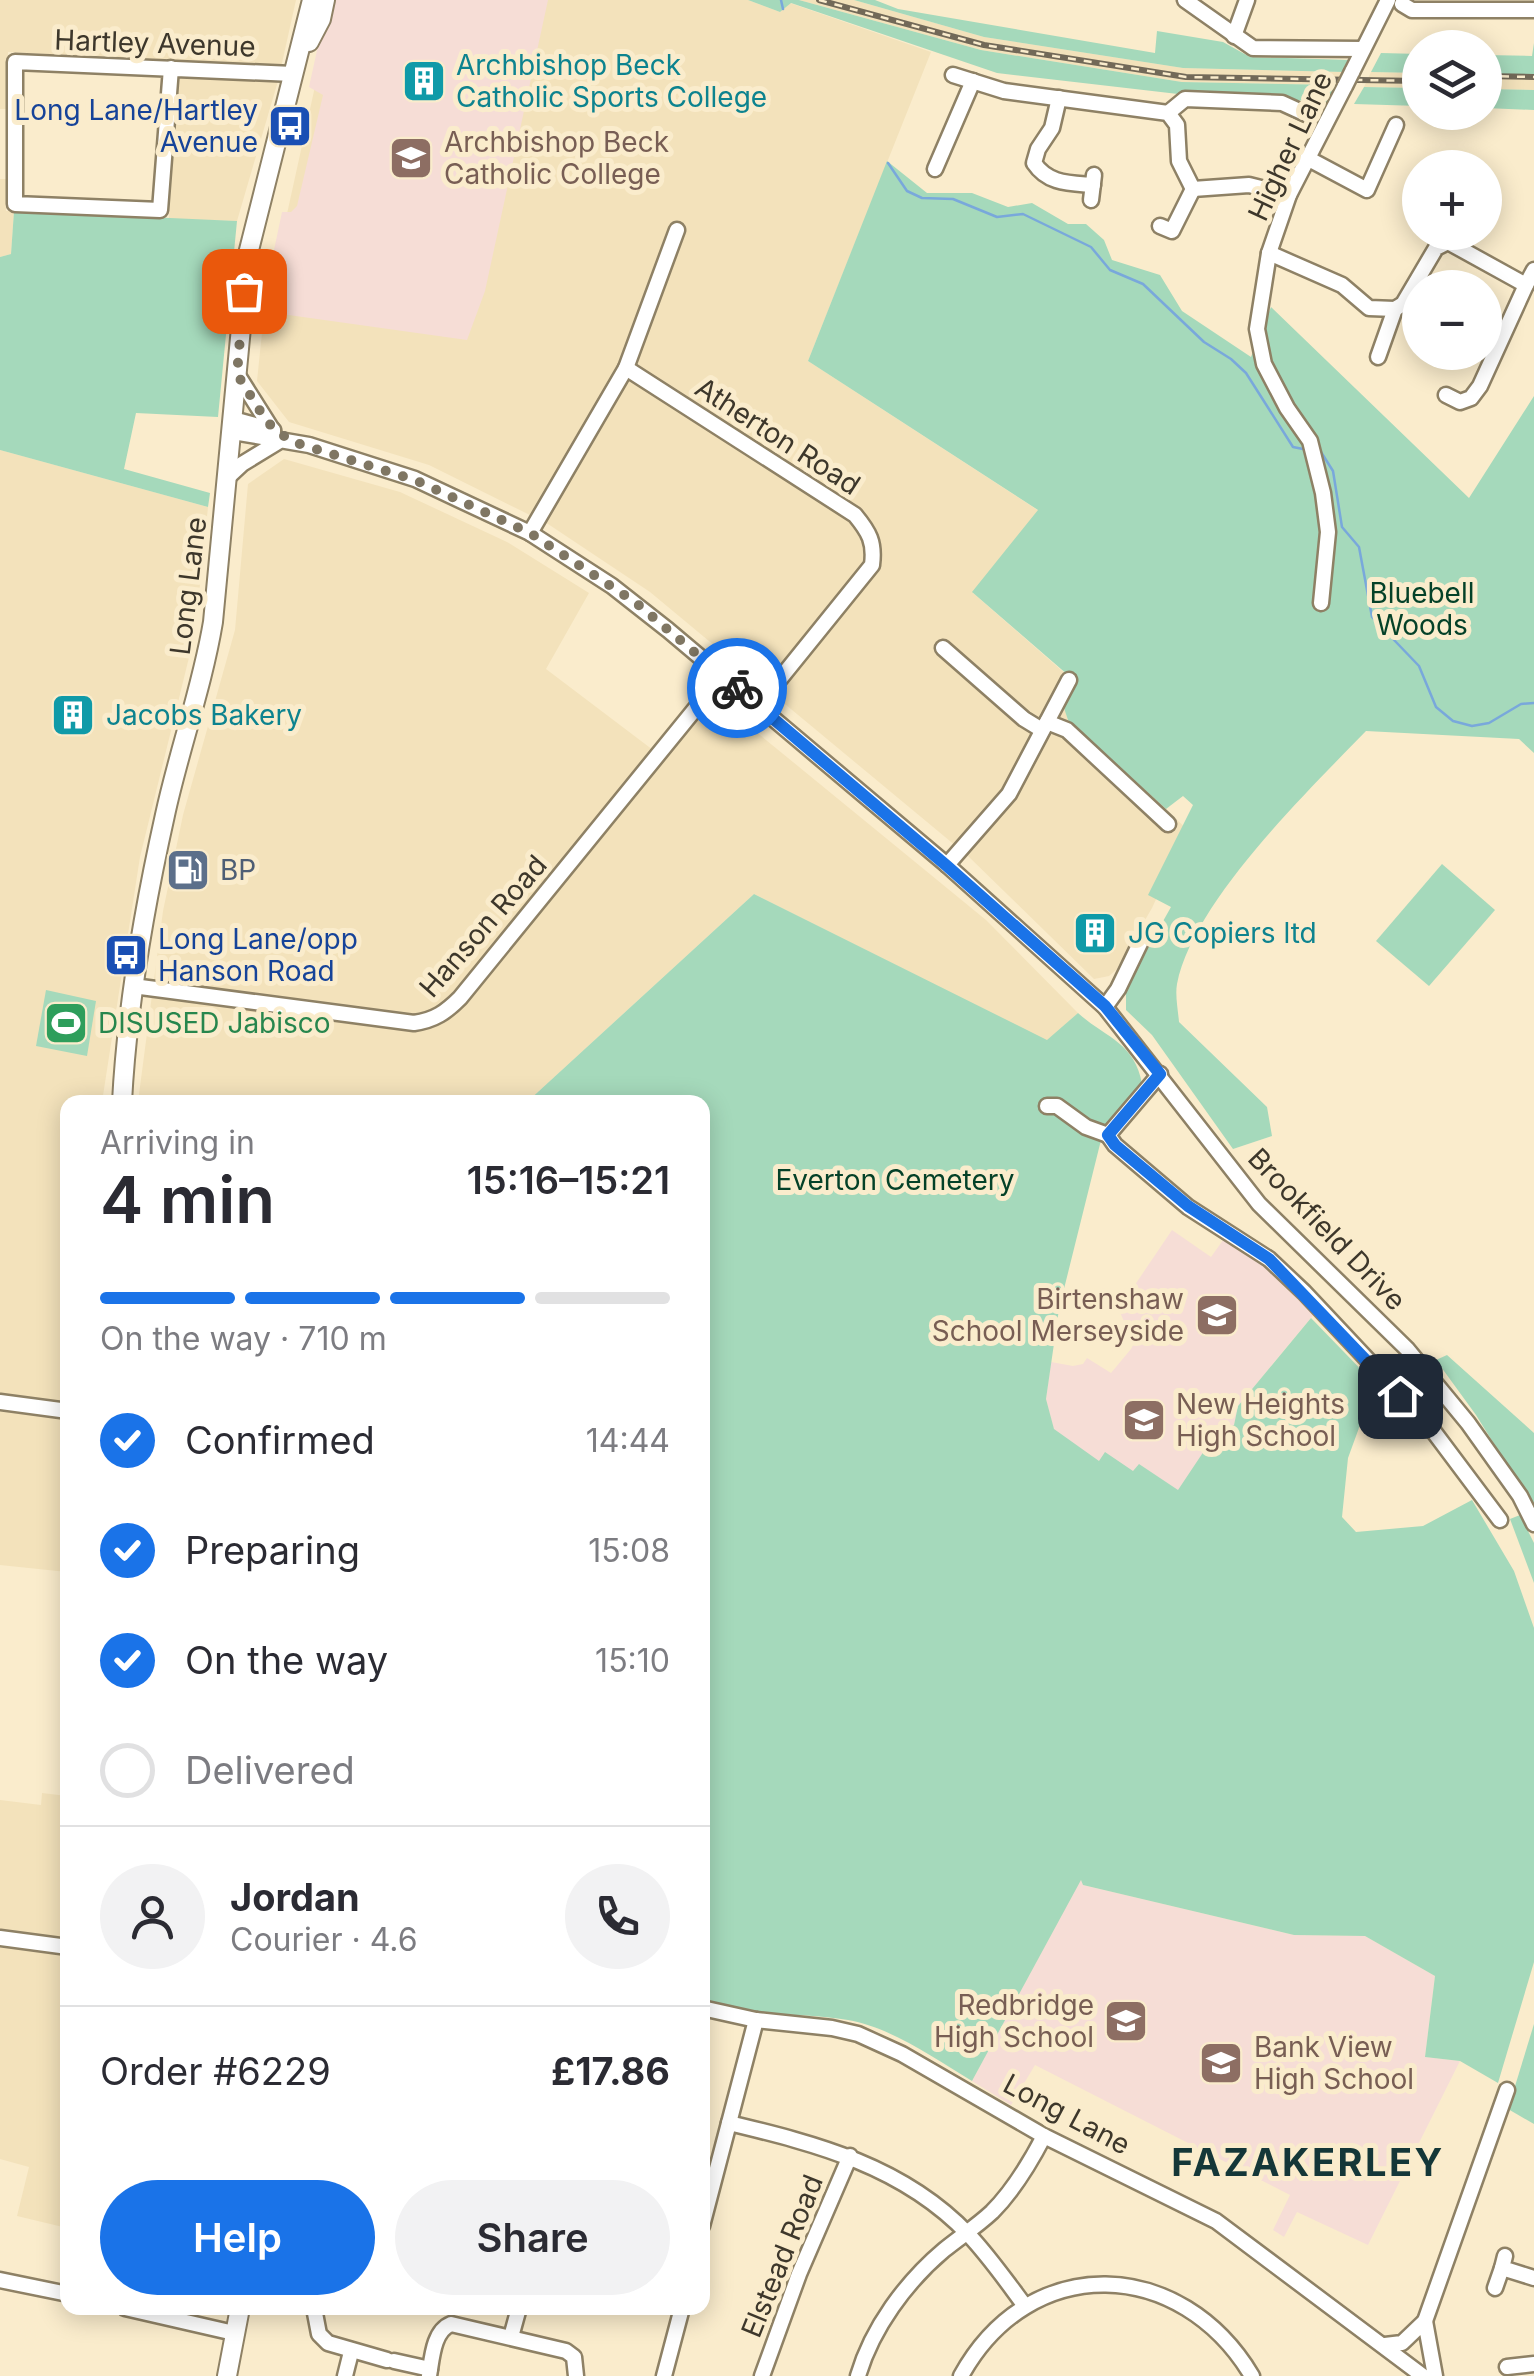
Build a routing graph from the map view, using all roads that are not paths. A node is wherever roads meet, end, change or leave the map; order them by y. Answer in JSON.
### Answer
{"nodes":[{"id":1,"x":312,"y":0,"type":"edge"},
{"id":2,"x":325,"y":0,"type":"edge"},
{"id":3,"x":1185,"y":0,"type":"edge"},
{"id":4,"x":1247,"y":0,"type":"edge"},
{"id":5,"x":1394,"y":2,"type":"edge"},
{"id":6,"x":1453,"y":5,"type":"edge"},
{"id":7,"x":1207,"y":7,"type":"edge"},
{"id":8,"x":1529,"y":7,"type":"edge"},
{"id":9,"x":1234,"y":36,"type":"junction"},
{"id":10,"x":1363,"y":48,"type":"junction"},
{"id":11,"x":171,"y":68,"type":"junction"},
{"id":12,"x":293,"y":74,"type":"junction"},
{"id":13,"x":954,"y":75,"type":"dead end"},
{"id":14,"x":973,"y":81,"type":"junction"},
{"id":15,"x":1058,"y":98,"type":"junction"},
{"id":16,"x":1168,"y":114,"type":"junction"},
{"id":17,"x":1306,"y":114,"type":"dead end"},
{"id":18,"x":1394,"y":125,"type":"dead end"},
{"id":19,"x":1307,"y":158,"type":"junction"},
{"id":20,"x":935,"y":169,"type":"dead end"},
{"id":21,"x":1093,"y":187,"type":"dead end"},
{"id":22,"x":1193,"y":189,"type":"junction"},
{"id":23,"x":1289,"y":195,"type":"junction"},
{"id":24,"x":1160,"y":226,"type":"dead end"},
{"id":25,"x":677,"y":230,"type":"dead end"},
{"id":26,"x":1435,"y":250,"type":"edge"},
{"id":27,"x":1470,"y":250,"type":"edge"},
{"id":28,"x":1269,"y":253,"type":"junction"},
{"id":29,"x":1534,"y":270,"type":"edge"},
{"id":30,"x":1526,"y":285,"type":"junction"},
{"id":31,"x":1395,"y":310,"type":"junction"},
{"id":32,"x":1378,"y":357,"type":"dead end"},
{"id":33,"x":626,"y":368,"type":"junction"},
{"id":34,"x":237,"y":374,"type":"junction"},
{"id":35,"x":1446,"y":395,"type":"dead end"},
{"id":36,"x":233,"y":425,"type":"junction"},
{"id":37,"x":280,"y":438,"type":"junction"},
{"id":38,"x":228,"y":477,"type":"junction"},
{"id":39,"x":530,"y":533,"type":"junction"},
{"id":40,"x":1321,"y":603,"type":"dead end"},
{"id":41,"x":943,"y":648,"type":"dead end"},
{"id":42,"x":722,"y":676,"type":"junction"},
{"id":43,"x":1068,"y":680,"type":"dead end"},
{"id":44,"x":758,"y":706,"type":"junction"},
{"id":45,"x":1044,"y":726,"type":"junction"},
{"id":46,"x":1168,"y":824,"type":"dead end"},
{"id":47,"x":947,"y":866,"type":"junction"},
{"id":48,"x":1146,"y":933,"type":"dead end"},
{"id":49,"x":133,"y":986,"type":"junction"},
{"id":50,"x":1105,"y":1006,"type":"junction"},
{"id":51,"x":1160,"y":1074,"type":"junction"},
{"id":52,"x":123,"y":1095,"type":"edge"},
{"id":53,"x":1047,"y":1106,"type":"dead end"},
{"id":54,"x":1108,"y":1135,"type":"junction"},
{"id":55,"x":0,"y":1402,"type":"edge"},
{"id":56,"x":60,"y":1409,"type":"edge"},
{"id":57,"x":1500,"y":1520,"type":"dead end"},
{"id":58,"x":1534,"y":1524,"type":"edge"},
{"id":59,"x":0,"y":1938,"type":"edge"},
{"id":60,"x":60,"y":1946,"type":"edge"},
{"id":61,"x":710,"y":2010,"type":"edge"},
{"id":62,"x":756,"y":2020,"type":"junction"},
{"id":63,"x":1507,"y":2090,"type":"dead end"},
{"id":64,"x":728,"y":2123,"type":"junction"},
{"id":65,"x":1044,"y":2136,"type":"junction"},
{"id":66,"x":850,"y":2156,"type":"junction"},
{"id":67,"x":710,"y":2194,"type":"edge"},
{"id":68,"x":966,"y":2233,"type":"junction"},
{"id":69,"x":1534,"y":2278,"type":"edge"},
{"id":70,"x":0,"y":2280,"type":"edge"},
{"id":71,"x":1496,"y":2288,"type":"dead end"},
{"id":72,"x":60,"y":2292,"type":"edge"},
{"id":73,"x":1025,"y":2306,"type":"junction"},
{"id":74,"x":157,"y":2315,"type":"edge"},
{"id":75,"x":238,"y":2315,"type":"edge"},
{"id":76,"x":315,"y":2315,"type":"edge"},
{"id":77,"x":517,"y":2315,"type":"edge"},
{"id":78,"x":680,"y":2315,"type":"edge"},
{"id":79,"x":1425,"y":2321,"type":"junction"},
{"id":80,"x":234,"y":2332,"type":"junction"},
{"id":81,"x":511,"y":2336,"type":"junction"},
{"id":82,"x":1385,"y":2346,"type":"junction"},
{"id":83,"x":351,"y":2352,"type":"junction"},
{"id":84,"x":1534,"y":2364,"type":"edge"},
{"id":85,"x":1507,"y":2366,"type":"dead end"},
{"id":86,"x":429,"y":2373,"type":"edge"},
{"id":87,"x":1413,"y":2373,"type":"edge"},
{"id":88,"x":227,"y":2376,"type":"edge"},
{"id":89,"x":345,"y":2376,"type":"edge"},
{"id":90,"x":576,"y":2376,"type":"edge"},
{"id":91,"x":664,"y":2376,"type":"edge"},
{"id":92,"x":762,"y":2376,"type":"edge"},
{"id":93,"x":858,"y":2376,"type":"edge"},
{"id":94,"x":961,"y":2376,"type":"edge"},
{"id":95,"x":1252,"y":2376,"type":"edge"},
{"id":96,"x":1434,"y":2376,"type":"edge"}],
"edges":[{"from":1,"to":12,"type":"main road","name":"Long Lane"},
{"from":2,"to":12,"type":"main road","name":"Long Lane"},
{"from":3,"to":7,"type":"street"},
{"from":4,"to":9,"type":"street"},
{"from":5,"to":6,"type":"street"},
{"from":5,"to":10,"type":"street","name":"Higher Lane"},
{"from":6,"to":8,"type":"street"},
{"from":7,"to":9,"type":"street"},
{"from":9,"to":10,"type":"street"},
{"from":10,"to":19,"type":"street","name":"Higher Lane"},
{"from":11,"to":11,"type":"street","name":"Hartley Avenue"},
{"from":11,"to":12,"type":"street","name":"Hartley Avenue"},
{"from":12,"to":34,"type":"main road","name":"Long Lane"},
{"from":13,"to":14,"type":"street"},
{"from":14,"to":15,"type":"street"},
{"from":14,"to":20,"type":"street"},
{"from":15,"to":16,"type":"street"},
{"from":15,"to":21,"type":"street"},
{"from":16,"to":17,"type":"street"},
{"from":16,"to":22,"type":"street"},
{"from":18,"to":19,"type":"street"},
{"from":19,"to":23,"type":"street","name":"Higher Lane"},
{"from":22,"to":23,"type":"street"},
{"from":22,"to":24,"type":"street"},
{"from":23,"to":28,"type":"street","name":"Higher Lane"},
{"from":25,"to":33,"type":"street"},
{"from":26,"to":31,"type":"street"},
{"from":27,"to":30,"type":"street"},
{"from":28,"to":31,"type":"street"},
{"from":28,"to":40,"type":"street","name":"Higher Lane"},
{"from":29,"to":30,"type":"street"},
{"from":30,"to":35,"type":"street"},
{"from":31,"to":32,"type":"street"},
{"from":33,"to":39,"type":"street"},
{"from":33,"to":44,"type":"street","name":"Atherton Road"},
{"from":34,"to":36,"type":"main road","name":"Long Lane"},
{"from":34,"to":37,"type":"street"},
{"from":36,"to":37,"type":"street","name":"Brookfield Drive"},
{"from":36,"to":38,"type":"main road","name":"Long Lane"},
{"from":37,"to":38,"type":"street"},
{"from":37,"to":39,"type":"street","name":"Brookfield Drive"},
{"from":38,"to":49,"type":"main road","name":"Long Lane"},
{"from":39,"to":42,"type":"street","name":"Brookfield Drive"},
{"from":41,"to":45,"type":"street"},
{"from":42,"to":44,"type":"street","name":"Brookfield Drive"},
{"from":42,"to":49,"type":"street","name":"Hanson Road"},
{"from":43,"to":45,"type":"street"},
{"from":44,"to":47,"type":"street","name":"Brookfield Drive"},
{"from":45,"to":46,"type":"street"},
{"from":45,"to":47,"type":"street"},
{"from":47,"to":50,"type":"street","name":"Brookfield Drive"},
{"from":48,"to":50,"type":"street"},
{"from":49,"to":52,"type":"main road","name":"Long Lane"},
{"from":50,"to":51,"type":"street","name":"Brookfield Drive"},
{"from":51,"to":54,"type":"street"},
{"from":51,"to":58,"type":"street","name":"Brookfield Drive"},
{"from":53,"to":54,"type":"street"},
{"from":54,"to":57,"type":"street"},
{"from":55,"to":56,"type":"street"},
{"from":59,"to":60,"type":"street"},
{"from":61,"to":62,"type":"street","name":"Long Lane"},
{"from":62,"to":64,"type":"street"},
{"from":62,"to":65,"type":"street","name":"Long Lane"},
{"from":63,"to":79,"type":"street"},
{"from":64,"to":66,"type":"street"},
{"from":64,"to":67,"type":"street"},
{"from":65,"to":68,"type":"street"},
{"from":65,"to":82,"type":"street","name":"Long Lane"},
{"from":66,"to":68,"type":"street"},
{"from":66,"to":92,"type":"street","name":"Elstead Road"},
{"from":68,"to":73,"type":"street"},
{"from":68,"to":93,"type":"street"},
{"from":69,"to":71,"type":"street"},
{"from":70,"to":72,"type":"street"},
{"from":73,"to":94,"type":"street"},
{"from":73,"to":95,"type":"street"},
{"from":74,"to":80,"type":"street"},
{"from":75,"to":80,"type":"main road"},
{"from":76,"to":83,"type":"street"},
{"from":77,"to":81,"type":"street"},
{"from":78,"to":91,"type":"street"},
{"from":79,"to":82,"type":"street"},
{"from":79,"to":96,"type":"street"},
{"from":80,"to":88,"type":"main road"},
{"from":81,"to":86,"type":"street"},
{"from":81,"to":90,"type":"street"},
{"from":82,"to":87,"type":"street","name":"Long Lane"},
{"from":83,"to":86,"type":"street"},
{"from":83,"to":89,"type":"street"},
{"from":84,"to":85,"type":"street"}]}
